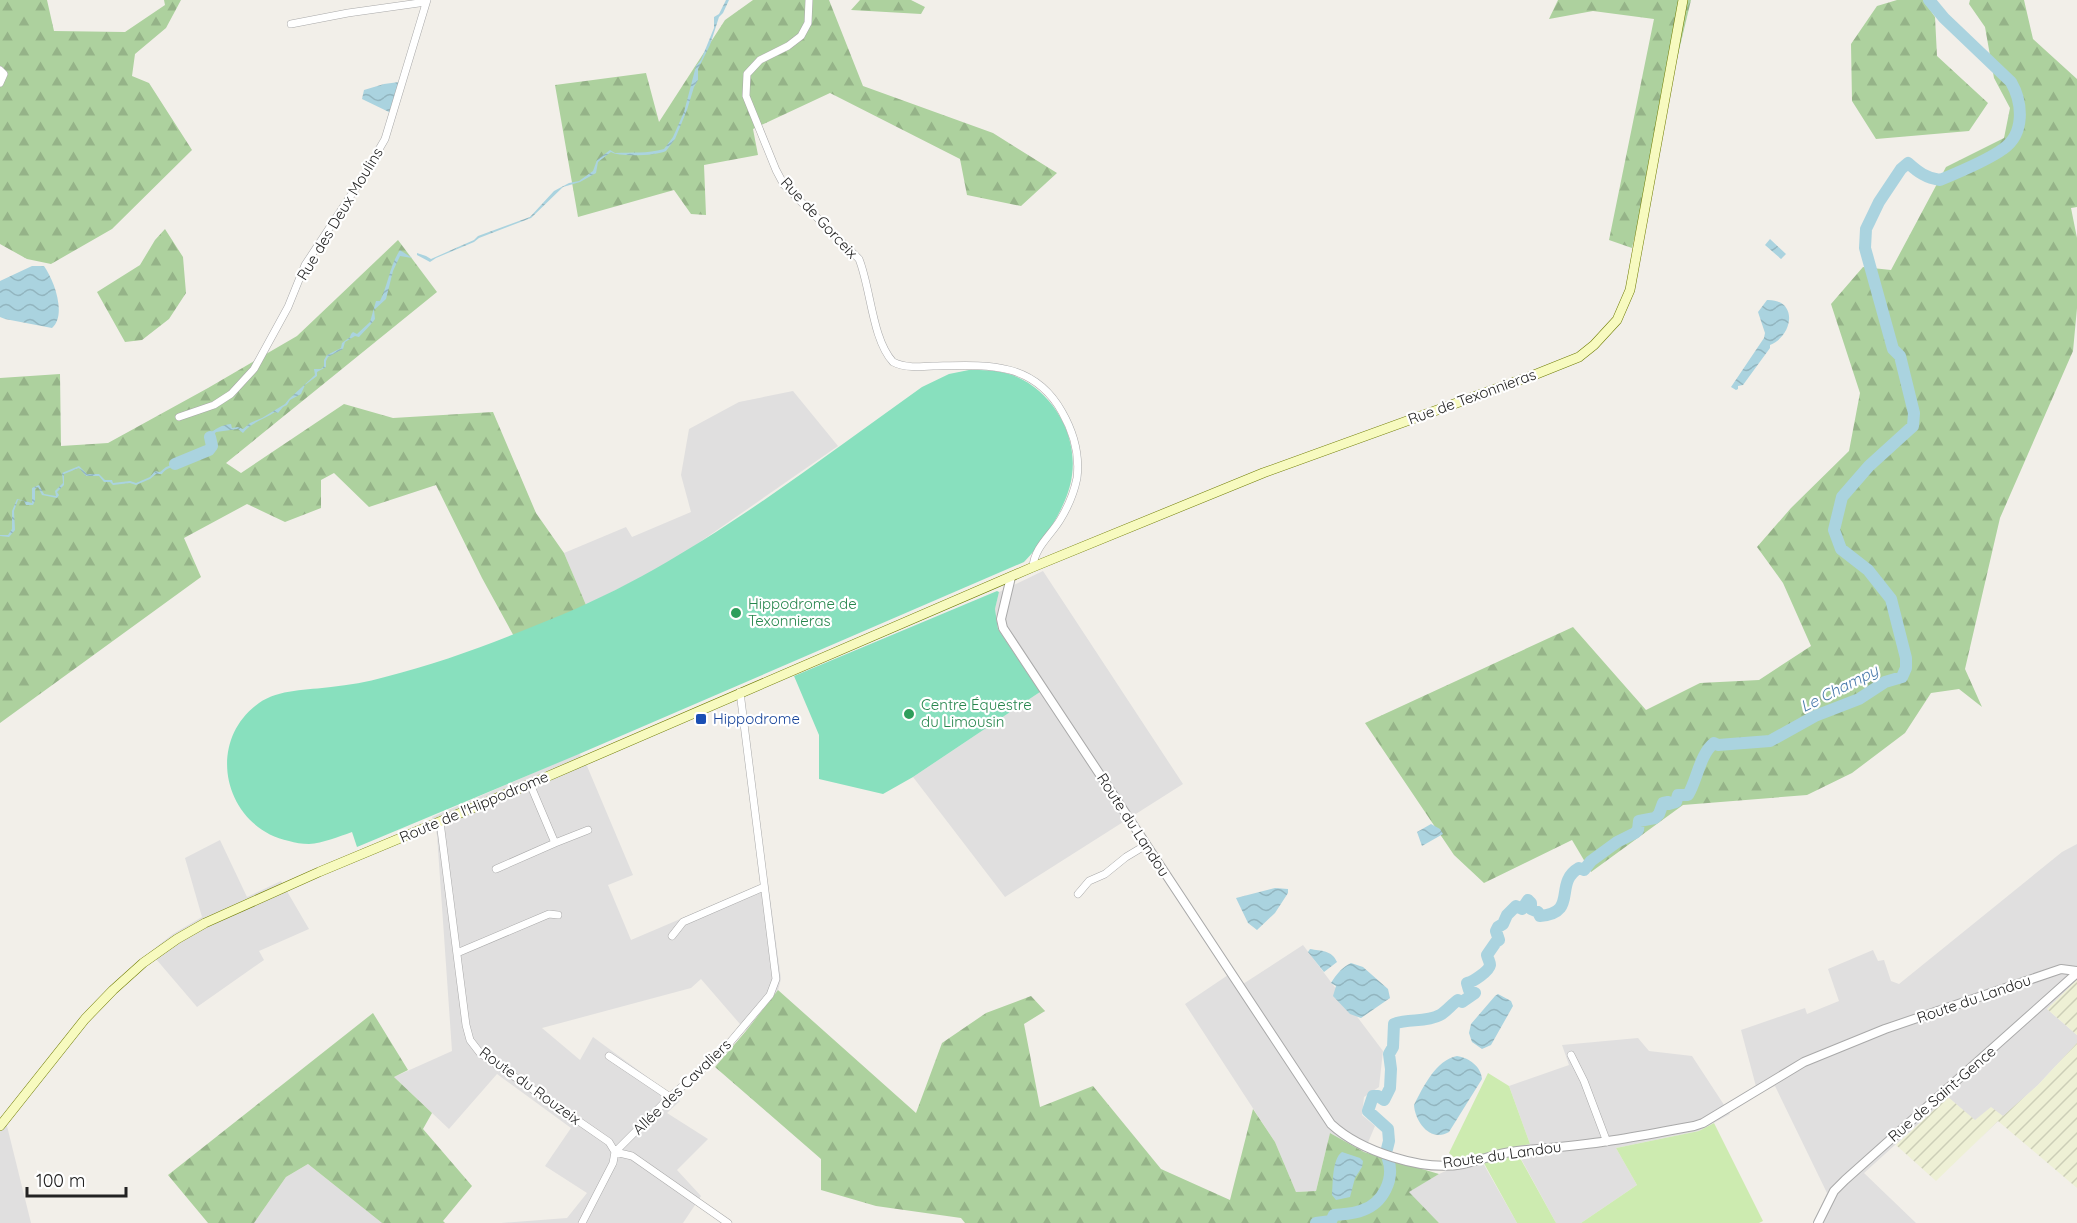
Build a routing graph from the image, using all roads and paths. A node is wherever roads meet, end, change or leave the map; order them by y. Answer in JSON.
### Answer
{"nodes":[{"id":1,"x":809,"y":0,"type":"edge"},
{"id":2,"x":1683,"y":0,"type":"edge"},
{"id":3,"x":427,"y":1,"type":"edge"},
{"id":4,"x":291,"y":24,"type":"dead end"},
{"id":5,"x":0,"y":70,"type":"edge"},
{"id":6,"x":0,"y":83,"type":"edge"},
{"id":7,"x":179,"y":417,"type":"dead end"},
{"id":8,"x":1033,"y":567,"type":"junction"},
{"id":9,"x":1011,"y":577,"type":"junction"},
{"id":10,"x":740,"y":692,"type":"junction"},
{"id":11,"x":530,"y":784,"type":"junction"},
{"id":12,"x":440,"y":822,"type":"junction"},
{"id":13,"x":588,"y":830,"type":"dead end"},
{"id":14,"x":555,"y":843,"type":"junction"},
{"id":15,"x":1146,"y":846,"type":"junction"},
{"id":16,"x":496,"y":869,"type":"dead end"},
{"id":17,"x":764,"y":886,"type":"junction"},
{"id":18,"x":1078,"y":894,"type":"dead end"},
{"id":19,"x":558,"y":915,"type":"dead end"},
{"id":20,"x":672,"y":936,"type":"dead end"},
{"id":21,"x":457,"y":952,"type":"junction"},
{"id":22,"x":2077,"y":972,"type":"edge"},
{"id":23,"x":1571,"y":1055,"type":"dead end"},
{"id":24,"x":609,"y":1056,"type":"dead end"},
{"id":25,"x":670,"y":1097,"type":"junction"},
{"id":26,"x":0,"y":1126,"type":"edge"},
{"id":27,"x":1606,"y":1142,"type":"junction"},
{"id":28,"x":615,"y":1152,"type":"junction"},
{"id":29,"x":582,"y":1223,"type":"edge"},
{"id":30,"x":728,"y":1223,"type":"edge"},
{"id":31,"x":1818,"y":1223,"type":"edge"}],
"edges":[{"from":1,"to":8,"type":"street","name":"Rue de Gorceix"},
{"from":2,"to":8,"type":"main road","name":"Rue de Texonnieras"},
{"from":3,"to":4,"type":"street"},
{"from":3,"to":7,"type":"street","name":"Rue des Deux Moulins"},
{"from":5,"to":6,"type":"street"},
{"from":8,"to":9,"type":"main road","name":"Rue de Texonnieras"},
{"from":9,"to":10,"type":"main road","name":"Route de l'Hippodrome"},
{"from":9,"to":15,"type":"street","name":"Route du Landou"},
{"from":10,"to":11,"type":"main road","name":"Route de l'Hippodrome"},
{"from":10,"to":17,"type":"street","name":"Allée des Cavaliers"},
{"from":11,"to":12,"type":"main road","name":"Route de l'Hippodrome"},
{"from":11,"to":14,"type":"street"},
{"from":12,"to":21,"type":"street","name":"Route du Rouzeix"},
{"from":12,"to":26,"type":"main road","name":"Route de l'Hippodrome"},
{"from":13,"to":14,"type":"street"},
{"from":14,"to":16,"type":"street"},
{"from":15,"to":18,"type":"street"},
{"from":15,"to":27,"type":"street","name":"Route du Landou"},
{"from":17,"to":20,"type":"street"},
{"from":17,"to":25,"type":"street","name":"Allée des Cavaliers"},
{"from":19,"to":21,"type":"street"},
{"from":21,"to":28,"type":"street","name":"Route du Rouzeix"},
{"from":22,"to":27,"type":"street","name":"Route du Landou"},
{"from":22,"to":31,"type":"street","name":"Rue de Saint-Gence"},
{"from":23,"to":27,"type":"street"},
{"from":24,"to":25,"type":"street"},
{"from":25,"to":28,"type":"street","name":"Allée des Cavaliers"},
{"from":28,"to":29,"type":"street"},
{"from":28,"to":30,"type":"street"}]}
